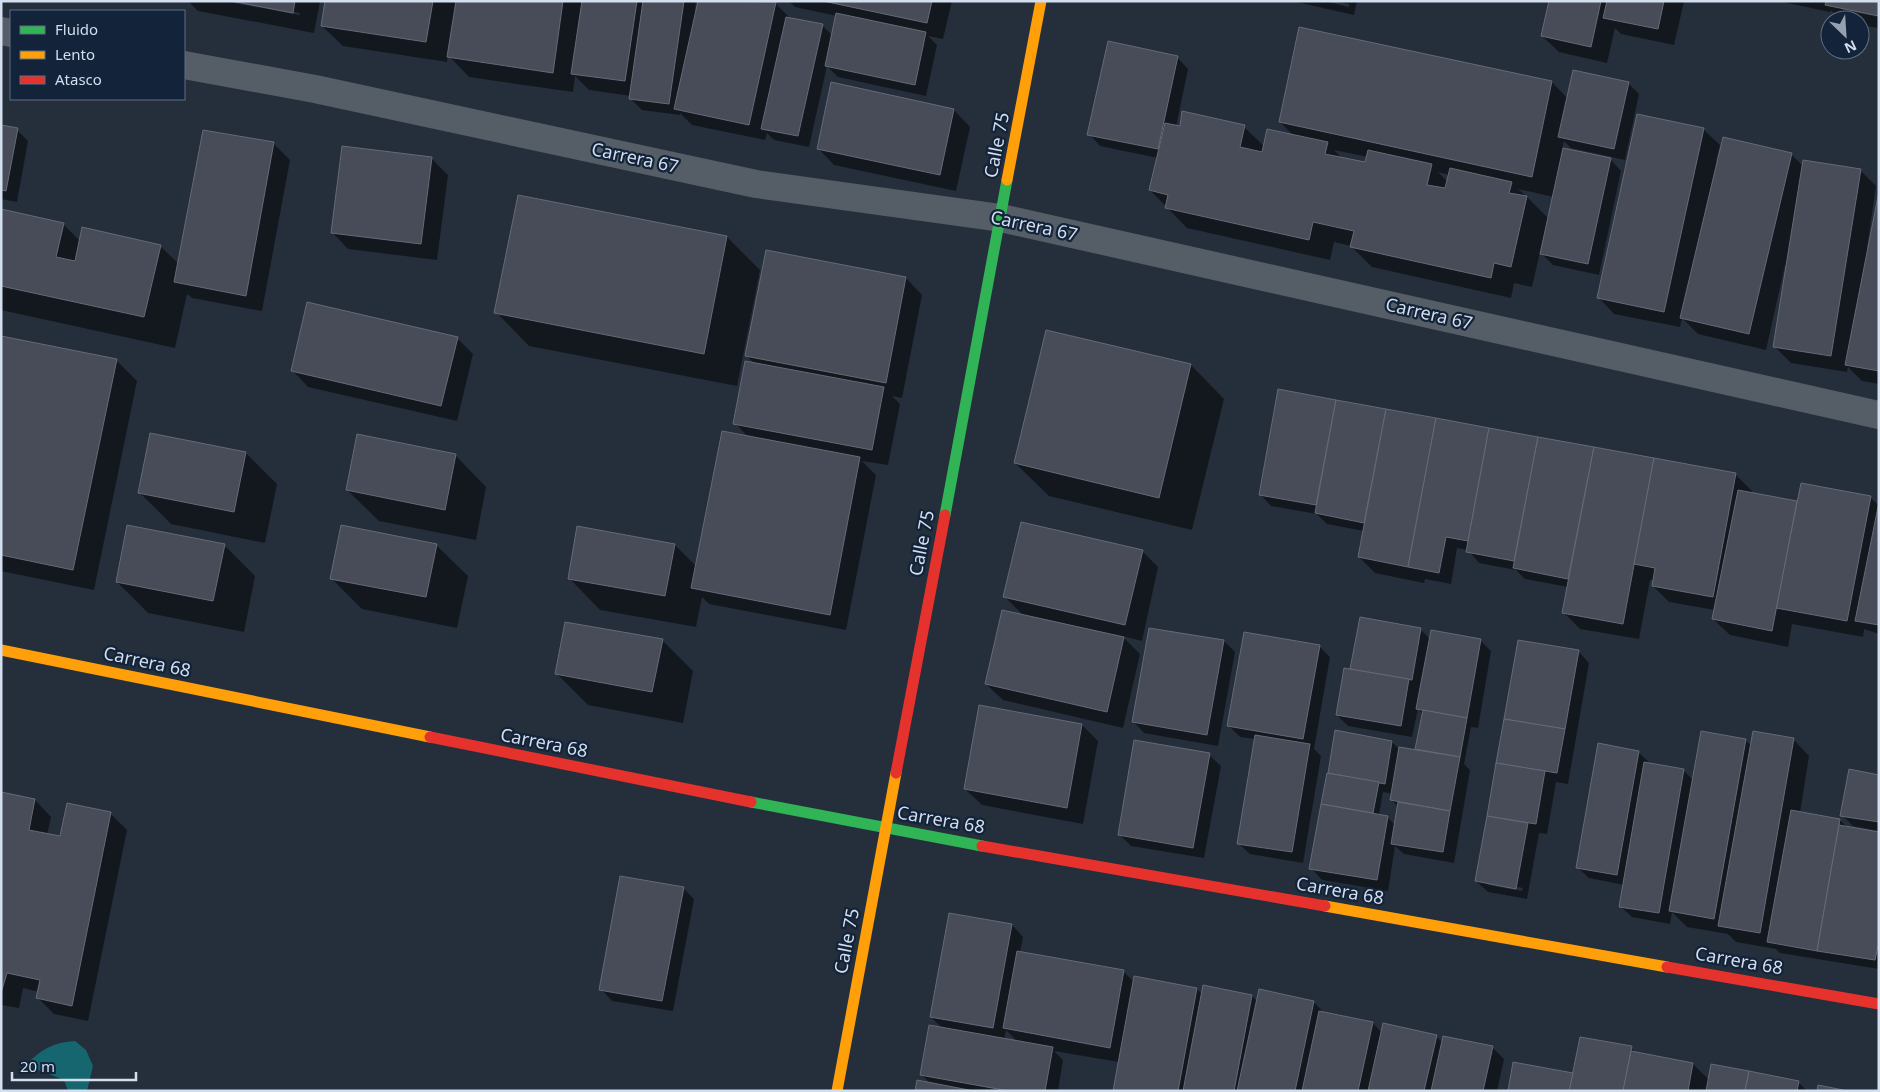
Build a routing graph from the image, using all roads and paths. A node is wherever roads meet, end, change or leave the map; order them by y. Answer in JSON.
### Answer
{"nodes":[{"id":1,"x":1041,"y":1,"type":"edge"},
{"id":2,"x":185,"y":64,"type":"edge"},
{"id":3,"x":1001,"y":218,"type":"junction"},
{"id":4,"x":1879,"y":415,"type":"edge"},
{"id":5,"x":1,"y":650,"type":"edge"},
{"id":6,"x":886,"y":829,"type":"junction"},
{"id":7,"x":1879,"y":1004,"type":"edge"},
{"id":8,"x":837,"y":1091,"type":"edge"}],
"edges":[{"from":1,"to":3,"type":"street","name":"Calle 75"},
{"from":2,"to":3,"type":"street","name":"Carrera 67"},
{"from":3,"to":4,"type":"street","name":"Carrera 67"},
{"from":3,"to":6,"type":"street","name":"Calle 75"},
{"from":5,"to":6,"type":"street","name":"Carrera 68"},
{"from":6,"to":7,"type":"street","name":"Carrera 68"},
{"from":6,"to":8,"type":"street","name":"Calle 75"}]}
